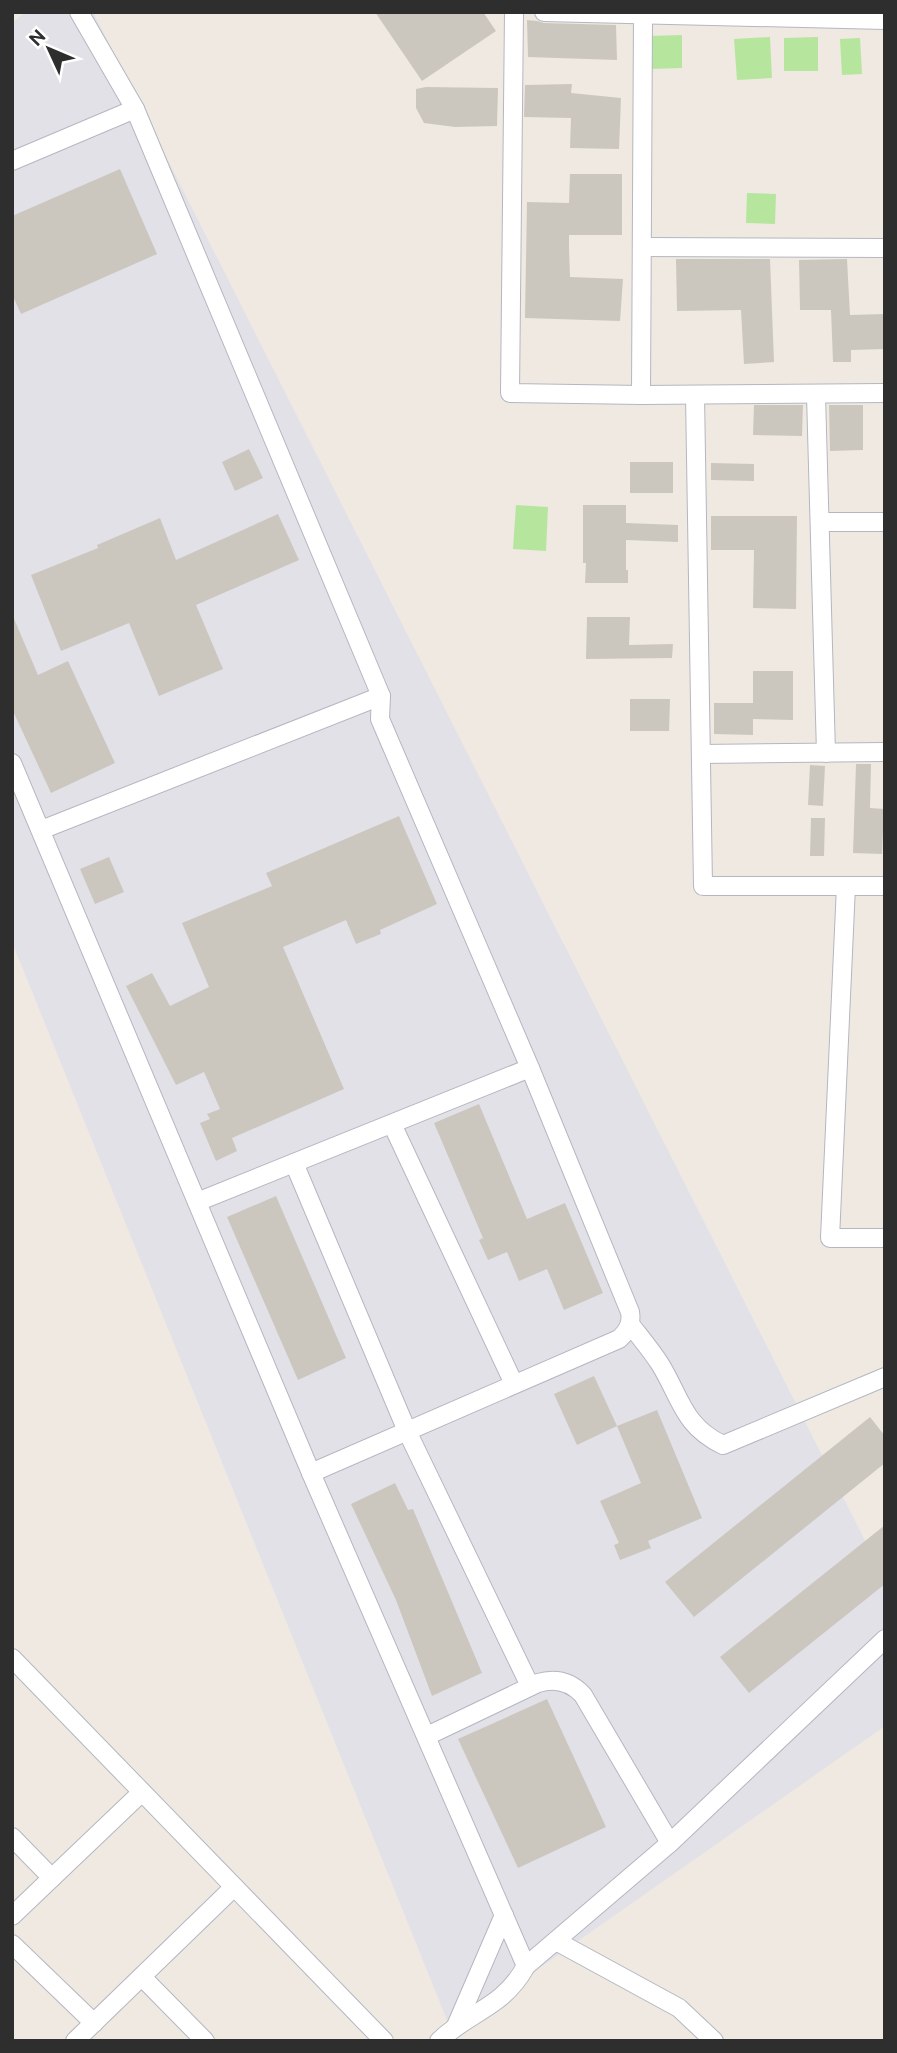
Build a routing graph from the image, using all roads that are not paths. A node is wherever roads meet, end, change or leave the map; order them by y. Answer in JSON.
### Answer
{"nodes":[{"id":1,"x":79,"y":12,"type":"edge"},
{"id":2,"x":514,"y":12,"type":"edge"},
{"id":3,"x":544,"y":12,"type":"edge"},
{"id":4,"x":730,"y":14,"type":"edge"},
{"id":5,"x":643,"y":15,"type":"junction"},
{"id":6,"x":885,"y":20,"type":"edge"},
{"id":7,"x":135,"y":109,"type":"junction"},
{"id":8,"x":12,"y":161,"type":"edge"},
{"id":9,"x":642,"y":247,"type":"junction"},
{"id":10,"x":885,"y":248,"type":"edge"},
{"id":11,"x":885,"y":393,"type":"edge"},
{"id":12,"x":641,"y":395,"type":"junction"},
{"id":13,"x":695,"y":395,"type":"junction"},
{"id":14,"x":816,"y":395,"type":"junction"},
{"id":15,"x":821,"y":522,"type":"junction"},
{"id":16,"x":885,"y":522,"type":"edge"},
{"id":17,"x":382,"y":696,"type":"junction"},
{"id":18,"x":885,"y":752,"type":"edge"},
{"id":19,"x":826,"y":753,"type":"junction"},
{"id":20,"x":701,"y":754,"type":"junction"},
{"id":21,"x":12,"y":763,"type":"edge"},
{"id":22,"x":41,"y":830,"type":"junction"},
{"id":23,"x":846,"y":886,"type":"junction"},
{"id":24,"x":885,"y":886,"type":"edge"},
{"id":25,"x":530,"y":1068,"type":"junction"},
{"id":26,"x":392,"y":1124,"type":"junction"},
{"id":27,"x":294,"y":1163,"type":"junction"},
{"id":28,"x":197,"y":1202,"type":"junction"},
{"id":29,"x":885,"y":1238,"type":"edge"},
{"id":30,"x":630,"y":1324,"type":"junction"},
{"id":31,"x":885,"y":1377,"type":"edge"},
{"id":32,"x":514,"y":1384,"type":"junction"},
{"id":33,"x":407,"y":1431,"type":"junction"},
{"id":34,"x":311,"y":1473,"type":"junction"},
{"id":35,"x":885,"y":1639,"type":"edge"},
{"id":36,"x":12,"y":1658,"type":"edge"},
{"id":37,"x":530,"y":1686,"type":"junction"},
{"id":38,"x":427,"y":1736,"type":"junction"},
{"id":39,"x":142,"y":1792,"type":"junction"},
{"id":40,"x":12,"y":1837,"type":"edge"},
{"id":41,"x":670,"y":1843,"type":"junction"},
{"id":42,"x":52,"y":1878,"type":"junction"},
{"id":43,"x":234,"y":1887,"type":"junction"},
{"id":44,"x":504,"y":1915,"type":"junction"},
{"id":45,"x":12,"y":1916,"type":"edge"},
{"id":46,"x":556,"y":1941,"type":"junction"},
{"id":47,"x":12,"y":1944,"type":"edge"},
{"id":48,"x":526,"y":1966,"type":"junction"},
{"id":49,"x":142,"y":1977,"type":"junction"},
{"id":50,"x":94,"y":2023,"type":"junction"},
{"id":51,"x":456,"y":2026,"type":"junction"},
{"id":52,"x":75,"y":2041,"type":"edge"},
{"id":53,"x":205,"y":2041,"type":"edge"},
{"id":54,"x":384,"y":2041,"type":"edge"},
{"id":55,"x":439,"y":2041,"type":"edge"},
{"id":56,"x":714,"y":2041,"type":"edge"}],
"edges":[{"from":1,"to":7,"type":"street"},
{"from":2,"to":12,"type":"street"},
{"from":3,"to":5,"type":"street"},
{"from":4,"to":5,"type":"street"},
{"from":4,"to":6,"type":"street"},
{"from":5,"to":9,"type":"street"},
{"from":7,"to":8,"type":"street"},
{"from":7,"to":17,"type":"street"},
{"from":9,"to":10,"type":"street"},
{"from":9,"to":12,"type":"street"},
{"from":11,"to":14,"type":"street"},
{"from":12,"to":13,"type":"street"},
{"from":13,"to":14,"type":"street"},
{"from":13,"to":20,"type":"street"},
{"from":14,"to":15,"type":"street"},
{"from":15,"to":16,"type":"street"},
{"from":15,"to":19,"type":"street"},
{"from":17,"to":22,"type":"street"},
{"from":17,"to":25,"type":"street"},
{"from":18,"to":19,"type":"street"},
{"from":19,"to":20,"type":"street"},
{"from":20,"to":23,"type":"street"},
{"from":21,"to":22,"type":"street"},
{"from":22,"to":28,"type":"street"},
{"from":23,"to":24,"type":"street"},
{"from":23,"to":29,"type":"street"},
{"from":25,"to":26,"type":"street"},
{"from":25,"to":30,"type":"street"},
{"from":26,"to":27,"type":"street"},
{"from":26,"to":32,"type":"street"},
{"from":27,"to":28,"type":"street"},
{"from":27,"to":33,"type":"street"},
{"from":28,"to":34,"type":"street"},
{"from":30,"to":31,"type":"street"},
{"from":30,"to":32,"type":"street"},
{"from":32,"to":33,"type":"street"},
{"from":33,"to":34,"type":"street"},
{"from":33,"to":37,"type":"street"},
{"from":34,"to":38,"type":"street"},
{"from":35,"to":41,"type":"street"},
{"from":36,"to":39,"type":"street"},
{"from":37,"to":38,"type":"street"},
{"from":37,"to":41,"type":"street"},
{"from":38,"to":44,"type":"street"},
{"from":39,"to":42,"type":"street"},
{"from":39,"to":43,"type":"street"},
{"from":40,"to":42,"type":"street"},
{"from":41,"to":46,"type":"street"},
{"from":42,"to":45,"type":"street"},
{"from":43,"to":49,"type":"street"},
{"from":43,"to":54,"type":"street"},
{"from":44,"to":48,"type":"street"},
{"from":44,"to":51,"type":"street"},
{"from":46,"to":48,"type":"street"},
{"from":46,"to":56,"type":"street"},
{"from":47,"to":50,"type":"street"},
{"from":48,"to":51,"type":"street"},
{"from":49,"to":50,"type":"street"},
{"from":49,"to":53,"type":"street"},
{"from":50,"to":52,"type":"street"},
{"from":51,"to":55,"type":"street"}]}
